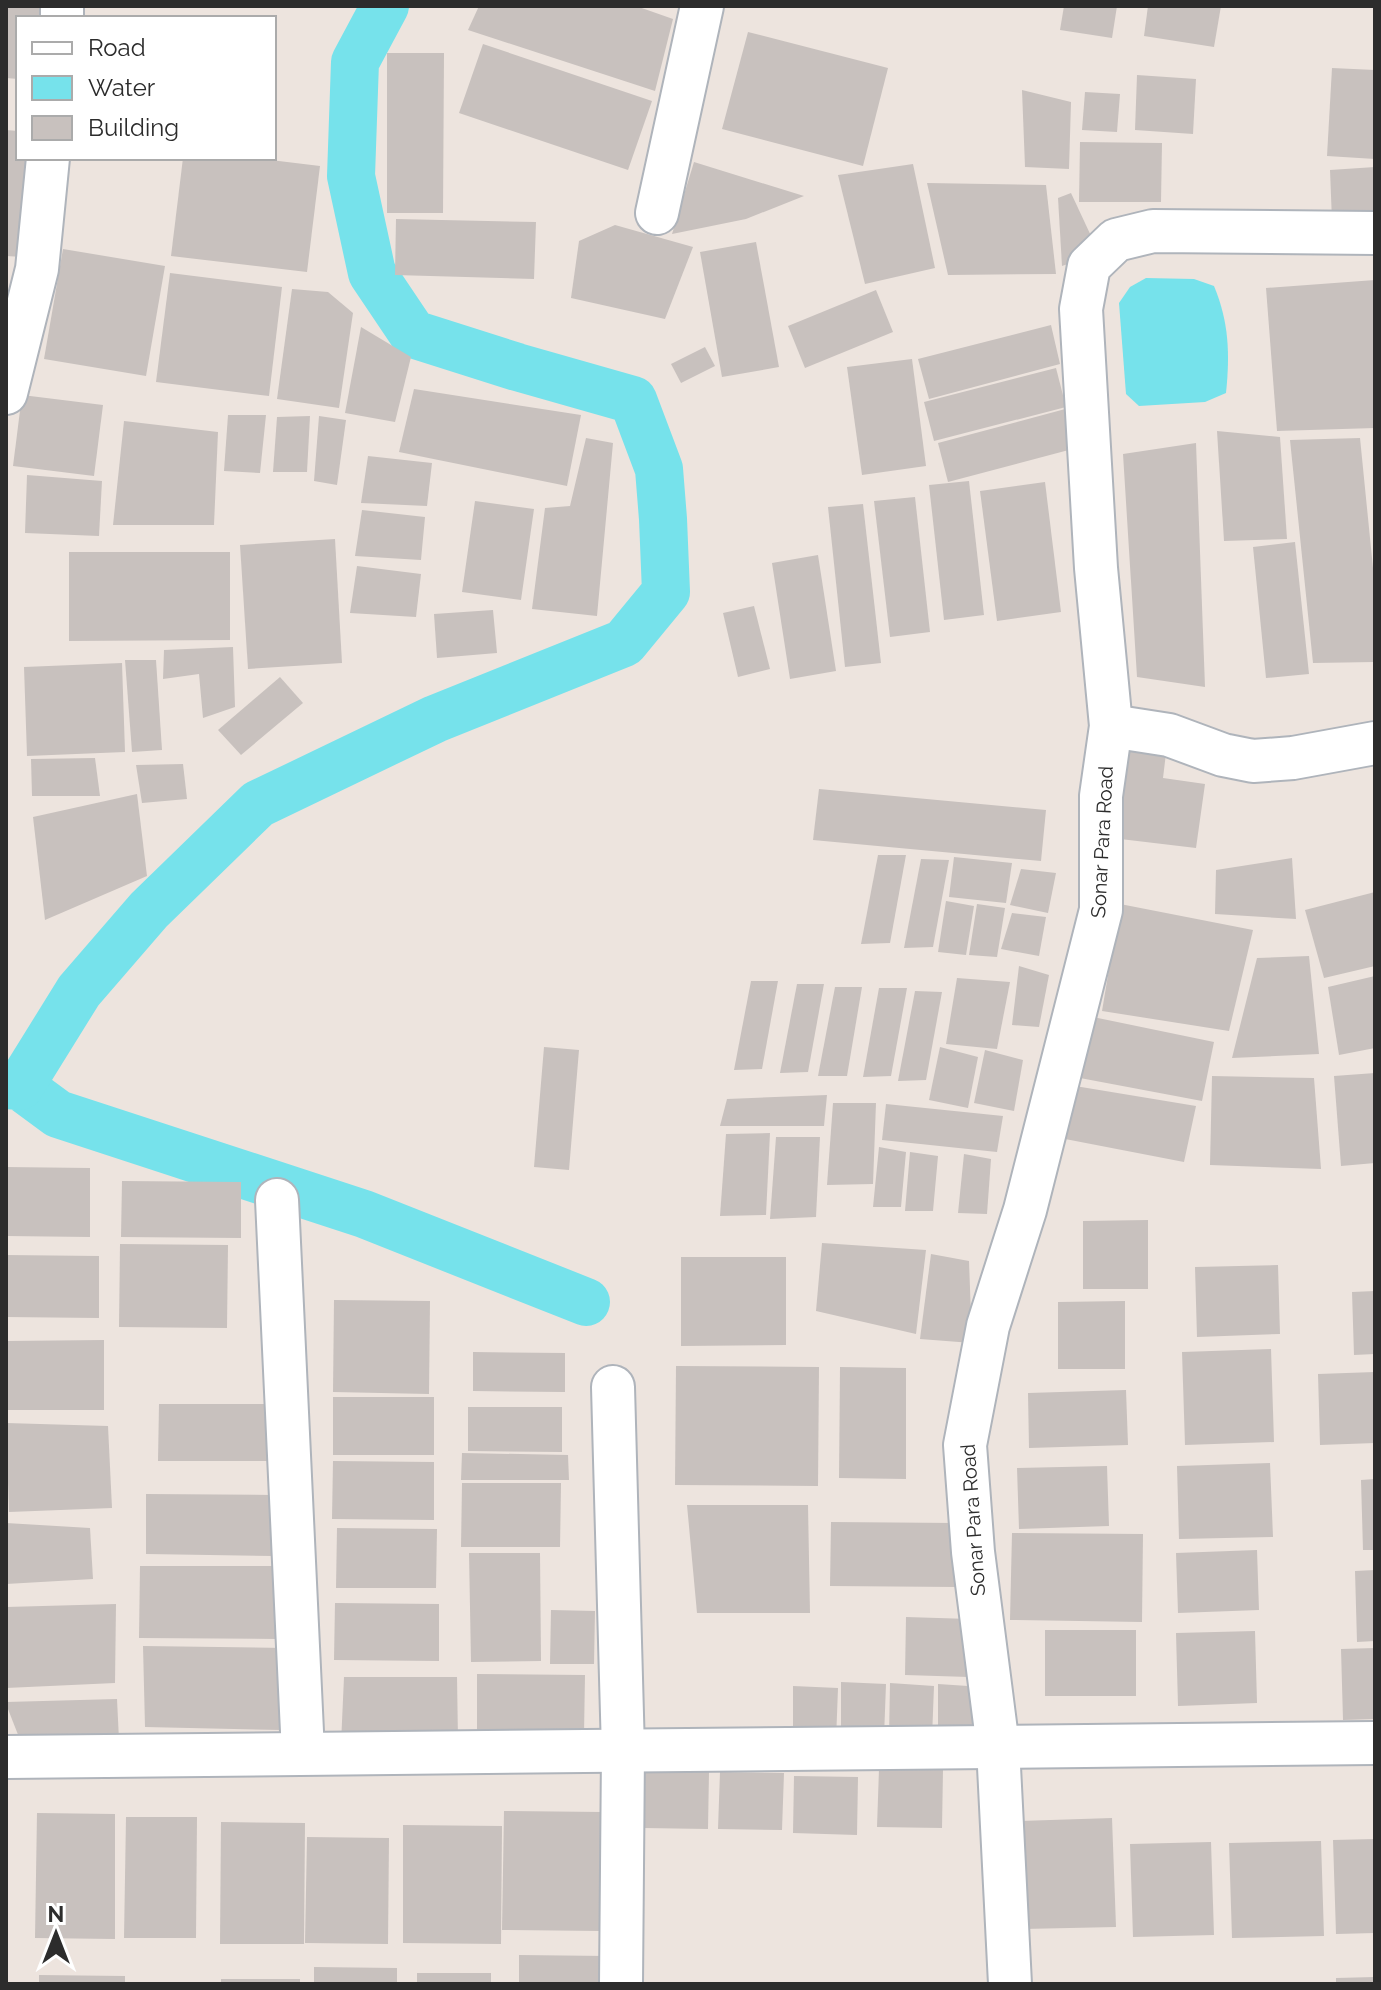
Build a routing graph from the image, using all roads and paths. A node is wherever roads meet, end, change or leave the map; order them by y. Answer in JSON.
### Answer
{"nodes":[{"id":1,"x":702,"y":6,"type":"edge"},
{"id":2,"x":48,"y":160,"type":"edge"},
{"id":3,"x":657,"y":213,"type":"dead end"},
{"id":4,"x":1375,"y":233,"type":"edge"},
{"id":5,"x":6,"y":393,"type":"edge"},
{"id":6,"x":1111,"y":726,"type":"junction"},
{"id":7,"x":1375,"y":743,"type":"edge"},
{"id":8,"x":277,"y":1200,"type":"dead end"},
{"id":9,"x":613,"y":1387,"type":"dead end"},
{"id":10,"x":1375,"y":1743,"type":"edge"},
{"id":11,"x":998,"y":1747,"type":"junction"},
{"id":12,"x":623,"y":1751,"type":"junction"},
{"id":13,"x":303,"y":1753,"type":"junction"},
{"id":14,"x":6,"y":1757,"type":"edge"},
{"id":15,"x":621,"y":1984,"type":"edge"},
{"id":16,"x":1010,"y":1984,"type":"edge"}],
"edges":[{"from":1,"to":3,"type":"street"},
{"from":2,"to":5,"type":"street"},
{"from":4,"to":6,"type":"street","name":"Sonar Para Road"},
{"from":6,"to":7,"type":"street"},
{"from":6,"to":11,"type":"street","name":"Sonar Para Road"},
{"from":8,"to":13,"type":"street"},
{"from":9,"to":12,"type":"street"},
{"from":10,"to":11,"type":"street"},
{"from":11,"to":12,"type":"street"},
{"from":11,"to":16,"type":"street","name":"Sonar Para Road"},
{"from":12,"to":13,"type":"street"},
{"from":12,"to":15,"type":"street"},
{"from":13,"to":14,"type":"street"}]}
